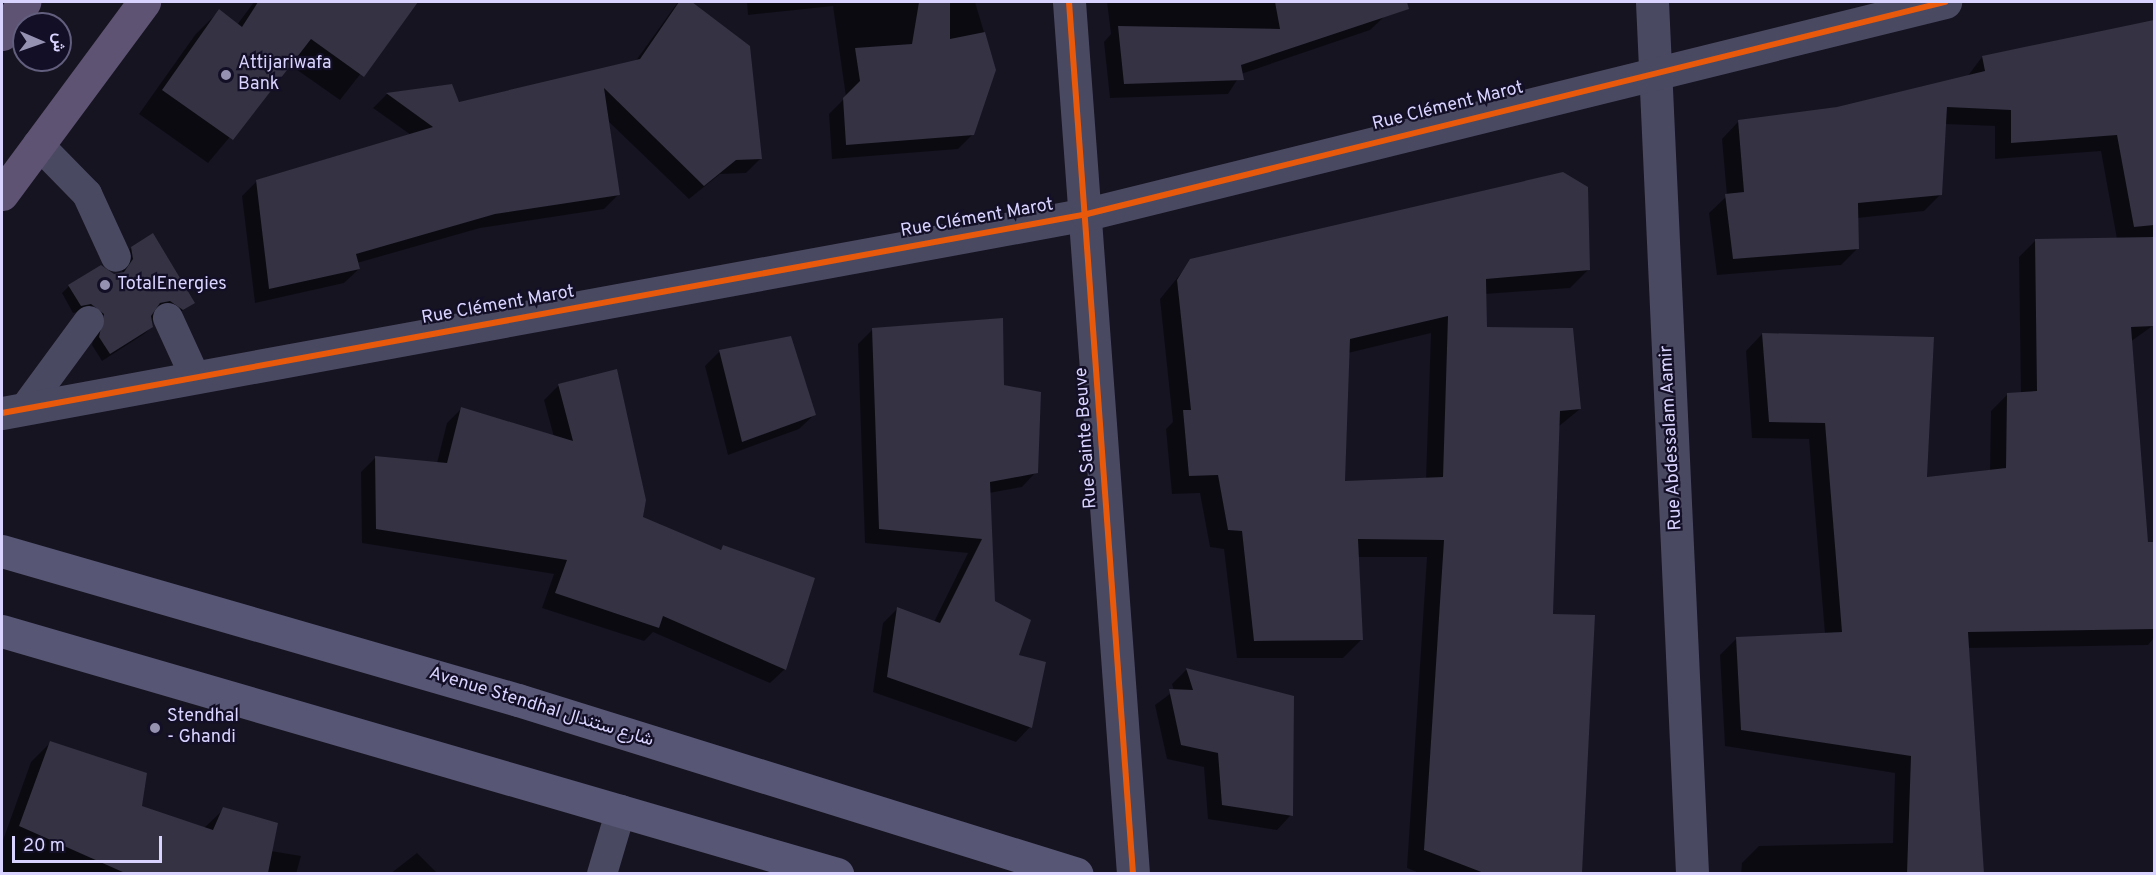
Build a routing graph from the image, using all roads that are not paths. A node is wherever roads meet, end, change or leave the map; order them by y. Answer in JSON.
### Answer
{"nodes":[{"id":1,"x":24,"y":2,"type":"edge"},
{"id":2,"x":144,"y":2,"type":"edge"},
{"id":3,"x":1069,"y":2,"type":"edge"},
{"id":4,"x":1652,"y":2,"type":"edge"},
{"id":5,"x":1946,"y":2,"type":"edge"},
{"id":6,"x":2,"y":34,"type":"edge"},
{"id":7,"x":1654,"y":70,"type":"junction"},
{"id":8,"x":38,"y":144,"type":"junction"},
{"id":9,"x":2,"y":194,"type":"edge"},
{"id":10,"x":1087,"y":214,"type":"junction"},
{"id":11,"x":116,"y":256,"type":"dead end"},
{"id":12,"x":168,"y":318,"type":"dead end"},
{"id":13,"x":89,"y":321,"type":"dead end"},
{"id":14,"x":195,"y":377,"type":"junction"},
{"id":15,"x":13,"y":411,"type":"edge"},
{"id":16,"x":2,"y":551,"type":"edge"},
{"id":17,"x":2,"y":631,"type":"edge"},
{"id":18,"x":621,"y":810,"type":"junction"},
{"id":19,"x":602,"y":873,"type":"edge"},
{"id":20,"x":837,"y":873,"type":"edge"},
{"id":21,"x":1077,"y":873,"type":"edge"},
{"id":22,"x":1133,"y":873,"type":"edge"},
{"id":23,"x":1692,"y":873,"type":"edge"}],
"edges":[{"from":1,"to":6,"type":"main road"},
{"from":2,"to":8,"type":"main road"},
{"from":3,"to":10,"type":"street","name":"Rue Sainte Beuve"},
{"from":4,"to":7,"type":"street","name":"Rue Abdessalam Aamir"},
{"from":5,"to":7,"type":"street","name":"Rue Clément Marot"},
{"from":7,"to":10,"type":"street","name":"Rue Clément Marot"},
{"from":7,"to":23,"type":"street","name":"Rue Abdessalam Aamir"},
{"from":8,"to":9,"type":"main road"},
{"from":8,"to":11,"type":"lane"},
{"from":10,"to":14,"type":"street","name":"Rue Clément Marot"},
{"from":10,"to":22,"type":"street","name":"Rue Sainte Beuve"},
{"from":12,"to":14,"type":"lane"},
{"from":13,"to":15,"type":"lane"},
{"from":14,"to":15,"type":"street","name":"Rue Clément Marot"},
{"from":16,"to":21,"type":"main road","name":"Avenue Stendhal شارع ستندال"},
{"from":17,"to":18,"type":"main road"},
{"from":18,"to":19,"type":"lane"},
{"from":18,"to":20,"type":"main road"}]}
